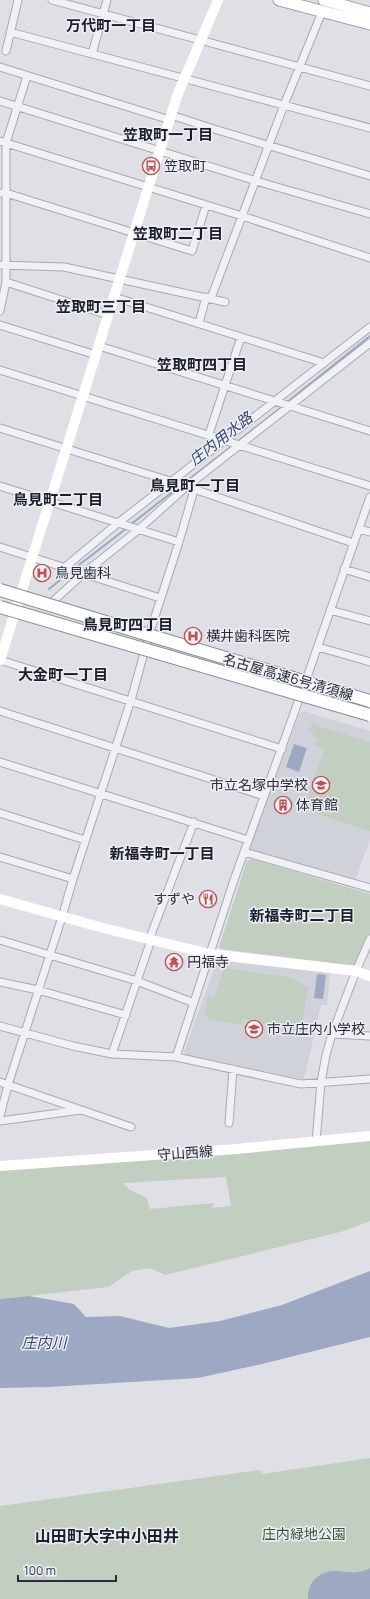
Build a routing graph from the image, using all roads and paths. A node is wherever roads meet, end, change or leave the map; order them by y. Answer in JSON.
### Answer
{"nodes":[{"id":1,"x":18,"y":0,"type":"edge"},
{"id":2,"x":52,"y":0,"type":"edge"},
{"id":3,"x":107,"y":0,"type":"edge"},
{"id":4,"x":218,"y":0,"type":"edge"},
{"id":5,"x":279,"y":0,"type":"edge"},
{"id":6,"x":327,"y":0,"type":"edge"},
{"id":7,"x":322,"y":12,"type":"junction"},
{"id":8,"x":370,"y":12,"type":"edge"},
{"id":9,"x":103,"y":14,"type":"junction"},
{"id":10,"x":370,"y":24,"type":"edge"},
{"id":11,"x":10,"y":32,"type":"junction"},
{"id":12,"x":202,"y":41,"type":"junction"},
{"id":13,"x":6,"y":51,"type":"dead end"},
{"id":14,"x":92,"y":54,"type":"junction"},
{"id":15,"x":300,"y":66,"type":"junction"},
{"id":16,"x":0,"y":67,"type":"edge"},
{"id":17,"x":27,"y":76,"type":"junction"},
{"id":18,"x":184,"y":79,"type":"junction"},
{"id":19,"x":370,"y":86,"type":"edge"},
{"id":20,"x":0,"y":101,"type":"edge"},
{"id":21,"x":284,"y":105,"type":"junction"},
{"id":22,"x":17,"y":107,"type":"junction"},
{"id":23,"x":170,"y":117,"type":"junction"},
{"id":24,"x":370,"y":128,"type":"edge"},
{"id":25,"x":3,"y":142,"type":"edge"},
{"id":26,"x":269,"y":146,"type":"junction"},
{"id":27,"x":160,"y":151,"type":"junction"},
{"id":28,"x":370,"y":176,"type":"edge"},
{"id":29,"x":256,"y":181,"type":"junction"},
{"id":30,"x":149,"y":187,"type":"junction"},
{"id":31,"x":3,"y":193,"type":"edge"},
{"id":32,"x":206,"y":205,"type":"junction"},
{"id":33,"x":370,"y":214,"type":"edge"},
{"id":34,"x":242,"y":216,"type":"junction"},
{"id":35,"x":134,"y":232,"type":"junction"},
{"id":36,"x":370,"y":258,"type":"edge"},
{"id":37,"x":3,"y":265,"type":"edge"},
{"id":38,"x":120,"y":278,"type":"junction"},
{"id":39,"x":6,"y":282,"type":"junction"},
{"id":40,"x":114,"y":297,"type":"junction"},
{"id":41,"x":209,"y":298,"type":"junction"},
{"id":42,"x":225,"y":302,"type":"dead end"},
{"id":43,"x":0,"y":311,"type":"edge"},
{"id":44,"x":108,"y":315,"type":"junction"},
{"id":45,"x":199,"y":324,"type":"junction"},
{"id":46,"x":0,"y":325,"type":"edge"},
{"id":47,"x":370,"y":327,"type":"edge"},
{"id":48,"x":241,"y":337,"type":"junction"},
{"id":49,"x":370,"y":343,"type":"edge"},
{"id":50,"x":97,"y":351,"type":"junction"},
{"id":51,"x":324,"y":363,"type":"junction"},
{"id":52,"x":0,"y":370,"type":"edge"},
{"id":53,"x":226,"y":386,"type":"junction"},
{"id":54,"x":83,"y":395,"type":"junction"},
{"id":55,"x":276,"y":401,"type":"junction"},
{"id":56,"x":291,"y":406,"type":"junction"},
{"id":57,"x":0,"y":428,"type":"edge"},
{"id":58,"x":370,"y":431,"type":"edge"},
{"id":59,"x":209,"y":434,"type":"junction"},
{"id":60,"x":226,"y":440,"type":"junction"},
{"id":61,"x":240,"y":444,"type":"junction"},
{"id":62,"x":66,"y":449,"type":"junction"},
{"id":63,"x":170,"y":481,"type":"junction"},
{"id":64,"x":0,"y":486,"type":"edge"},
{"id":65,"x":370,"y":486,"type":"edge"},
{"id":66,"x":186,"y":487,"type":"junction"},
{"id":67,"x":194,"y":490,"type":"junction"},
{"id":68,"x":370,"y":497,"type":"edge"},
{"id":69,"x":50,"y":502,"type":"junction"},
{"id":70,"x":118,"y":523,"type":"junction"},
{"id":71,"x":359,"y":529,"type":"junction"},
{"id":72,"x":138,"y":530,"type":"junction"},
{"id":73,"x":370,"y":532,"type":"edge"},
{"id":74,"x":179,"y":542,"type":"junction"},
{"id":75,"x":353,"y":543,"type":"junction"},
{"id":76,"x":0,"y":547,"type":"edge"},
{"id":77,"x":32,"y":558,"type":"junction"},
{"id":78,"x":64,"y":568,"type":"junction"},
{"id":79,"x":344,"y":569,"type":"junction"},
{"id":80,"x":83,"y":574,"type":"junction"},
{"id":81,"x":370,"y":577,"type":"edge"},
{"id":82,"x":0,"y":590,"type":"edge"},
{"id":83,"x":20,"y":597,"type":"junction"},
{"id":84,"x":0,"y":598,"type":"edge"},
{"id":85,"x":160,"y":598,"type":"junction"},
{"id":86,"x":49,"y":604,"type":"junction"},
{"id":87,"x":0,"y":607,"type":"edge"},
{"id":88,"x":0,"y":610,"type":"edge"},
{"id":89,"x":330,"y":610,"type":"junction"},
{"id":90,"x":14,"y":614,"type":"junction"},
{"id":91,"x":370,"y":621,"type":"edge"},
{"id":92,"x":149,"y":635,"type":"junction"},
{"id":93,"x":318,"y":647,"type":"junction"},
{"id":94,"x":144,"y":653,"type":"junction"},
{"id":95,"x":0,"y":660,"type":"edge"},
{"id":96,"x":370,"y":662,"type":"edge"},
{"id":97,"x":271,"y":681,"type":"dead end"},
{"id":98,"x":310,"y":682,"type":"junction"},
{"id":99,"x":299,"y":699,"type":"junction"},
{"id":100,"x":130,"y":700,"type":"junction"},
{"id":101,"x":370,"y":700,"type":"edge"},
{"id":102,"x":370,"y":709,"type":"edge"},
{"id":103,"x":0,"y":711,"type":"edge"},
{"id":104,"x":370,"y":717,"type":"edge"},
{"id":105,"x":115,"y":747,"type":"junction"},
{"id":106,"x":282,"y":749,"type":"junction"},
{"id":107,"x":0,"y":762,"type":"edge"},
{"id":108,"x":100,"y":794,"type":"junction"},
{"id":109,"x":264,"y":796,"type":"junction"},
{"id":110,"x":0,"y":813,"type":"edge"},
{"id":111,"x":194,"y":822,"type":"junction"},
{"id":112,"x":85,"y":840,"type":"junction"},
{"id":113,"x":248,"y":840,"type":"junction"},
{"id":114,"x":244,"y":852,"type":"junction"},
{"id":115,"x":0,"y":857,"type":"edge"},
{"id":116,"x":72,"y":878,"type":"junction"},
{"id":117,"x":370,"y":888,"type":"edge"},
{"id":118,"x":0,"y":900,"type":"edge"},
{"id":119,"x":62,"y":917,"type":"junction"},
{"id":120,"x":370,"y":939,"type":"edge"},
{"id":121,"x":0,"y":940,"type":"edge"},
{"id":122,"x":150,"y":940,"type":"junction"},
{"id":123,"x":210,"y":954,"type":"junction"},
{"id":124,"x":50,"y":955,"type":"junction"},
{"id":125,"x":356,"y":971,"type":"junction"},
{"id":126,"x":370,"y":976,"type":"edge"},
{"id":127,"x":0,"y":982,"type":"edge"},
{"id":128,"x":137,"y":982,"type":"junction"},
{"id":129,"x":38,"y":990,"type":"junction"},
{"id":130,"x":194,"y":1004,"type":"junction"},
{"id":131,"x":126,"y":1015,"type":"junction"},
{"id":132,"x":0,"y":1026,"type":"edge"},
{"id":133,"x":25,"y":1033,"type":"junction"},
{"id":134,"x":332,"y":1034,"type":"junction"},
{"id":135,"x":370,"y":1036,"type":"edge"},
{"id":136,"x":112,"y":1054,"type":"junction"},
{"id":137,"x":176,"y":1057,"type":"junction"},
{"id":138,"x":234,"y":1070,"type":"junction"},
{"id":139,"x":370,"y":1079,"type":"edge"},
{"id":140,"x":0,"y":1082,"type":"edge"},
{"id":141,"x":321,"y":1082,"type":"junction"},
{"id":142,"x":8,"y":1085,"type":"junction"},
{"id":143,"x":83,"y":1110,"type":"junction"},
{"id":144,"x":0,"y":1116,"type":"edge"},
{"id":145,"x":0,"y":1121,"type":"edge"},
{"id":146,"x":229,"y":1123,"type":"dead end"},
{"id":147,"x":132,"y":1127,"type":"dead end"},
{"id":148,"x":370,"y":1136,"type":"edge"},
{"id":149,"x":316,"y":1142,"type":"junction"},
{"id":150,"x":0,"y":1166,"type":"edge"}],
"edges":[{"from":1,"to":11,"type":"street"},
{"from":2,"to":9,"type":"street"},
{"from":3,"to":9,"type":"street"},
{"from":4,"to":12,"type":"street"},
{"from":5,"to":7,"type":"main road"},
{"from":6,"to":8,"type":"main road"},
{"from":7,"to":10,"type":"main road"},
{"from":7,"to":15,"type":"street"},
{"from":9,"to":12,"type":"street"},
{"from":9,"to":14,"type":"street"},
{"from":11,"to":13,"type":"street"},
{"from":11,"to":14,"type":"street"},
{"from":12,"to":15,"type":"street"},
{"from":12,"to":18,"type":"street"},
{"from":14,"to":18,"type":"street"},
{"from":15,"to":19,"type":"street"},
{"from":15,"to":21,"type":"street"},
{"from":16,"to":17,"type":"street"},
{"from":17,"to":22,"type":"street"},
{"from":17,"to":23,"type":"street"},
{"from":18,"to":21,"type":"street"},
{"from":18,"to":23,"type":"street"},
{"from":20,"to":22,"type":"street"},
{"from":21,"to":24,"type":"street"},
{"from":21,"to":26,"type":"street"},
{"from":22,"to":25,"type":"street"},
{"from":22,"to":27,"type":"street"},
{"from":23,"to":26,"type":"street"},
{"from":23,"to":27,"type":"street"},
{"from":25,"to":30,"type":"street"},
{"from":25,"to":31,"type":"street"},
{"from":26,"to":28,"type":"street"},
{"from":26,"to":29,"type":"street"},
{"from":27,"to":29,"type":"street"},
{"from":27,"to":30,"type":"street"},
{"from":29,"to":33,"type":"street"},
{"from":29,"to":34,"type":"street"},
{"from":30,"to":32,"type":"street"},
{"from":30,"to":35,"type":"street"},
{"from":31,"to":35,"type":"street"},
{"from":31,"to":37,"type":"street"},
{"from":32,"to":34,"type":"street"},
{"from":32,"to":35,"type":"street"},
{"from":34,"to":36,"type":"street"},
{"from":34,"to":41,"type":"street"},
{"from":35,"to":38,"type":"street"},
{"from":37,"to":38,"type":"street"},
{"from":37,"to":39,"type":"street"},
{"from":38,"to":40,"type":"street"},
{"from":38,"to":41,"type":"street"},
{"from":39,"to":43,"type":"street"},
{"from":39,"to":44,"type":"street"},
{"from":40,"to":44,"type":"street"},
{"from":40,"to":45,"type":"street"},
{"from":41,"to":42,"type":"street"},
{"from":41,"to":45,"type":"street"},
{"from":44,"to":50,"type":"street"},
{"from":45,"to":48,"type":"street"},
{"from":46,"to":50,"type":"street"},
{"from":47,"to":51,"type":"street"},
{"from":48,"to":51,"type":"street"},
{"from":48,"to":53,"type":"street"},
{"from":49,"to":56,"type":"street"},
{"from":50,"to":53,"type":"street"},
{"from":50,"to":54,"type":"street"},
{"from":51,"to":55,"type":"street"},
{"from":52,"to":54,"type":"street"},
{"from":53,"to":55,"type":"street"},
{"from":53,"to":59,"type":"street"},
{"from":54,"to":59,"type":"street"},
{"from":54,"to":62,"type":"street"},
{"from":55,"to":56,"type":"street"},
{"from":55,"to":60,"type":"street"},
{"from":56,"to":58,"type":"street"},
{"from":56,"to":61,"type":"street"},
{"from":57,"to":62,"type":"street"},
{"from":59,"to":60,"type":"street"},
{"from":60,"to":61,"type":"street"},
{"from":60,"to":63,"type":"street"},
{"from":61,"to":65,"type":"street"},
{"from":61,"to":66,"type":"street"},
{"from":62,"to":63,"type":"street"},
{"from":62,"to":69,"type":"street"},
{"from":63,"to":66,"type":"street"},
{"from":63,"to":70,"type":"street"},
{"from":64,"to":69,"type":"street"},
{"from":66,"to":67,"type":"street"},
{"from":66,"to":72,"type":"street"},
{"from":67,"to":74,"type":"street"},
{"from":67,"to":75,"type":"street"},
{"from":68,"to":71,"type":"street"},
{"from":69,"to":70,"type":"street"},
{"from":69,"to":77,"type":"street"},
{"from":70,"to":72,"type":"street"},
{"from":70,"to":78,"type":"street"},
{"from":71,"to":73,"type":"street"},
{"from":71,"to":75,"type":"street"},
{"from":72,"to":74,"type":"street"},
{"from":72,"to":80,"type":"street"},
{"from":74,"to":85,"type":"street"},
{"from":75,"to":79,"type":"street"},
{"from":76,"to":77,"type":"street"},
{"from":77,"to":78,"type":"street"},
{"from":77,"to":83,"type":"street"},
{"from":78,"to":80,"type":"street"},
{"from":79,"to":81,"type":"street"},
{"from":79,"to":89,"type":"street"},
{"from":80,"to":85,"type":"street"},
{"from":80,"to":86,"type":"street"},
{"from":82,"to":83,"type":"street"},
{"from":82,"to":86,"type":"highway","name":"名古屋高速6号清須線","bridge":true},
{"from":83,"to":86,"type":"street"},
{"from":83,"to":90,"type":"street"},
{"from":84,"to":98,"type":"highway","bridge":true},
{"from":85,"to":92,"type":"street"},
{"from":86,"to":92,"type":"street"},
{"from":86,"to":98,"type":"highway","name":"名古屋高速6号清須線","bridge":true},
{"from":87,"to":104,"type":"highway","name":"名古屋高速6号清須線","bridge":true},
{"from":88,"to":90,"type":"street"},
{"from":89,"to":91,"type":"street"},
{"from":89,"to":93,"type":"street"},
{"from":90,"to":94,"type":"street"},
{"from":90,"to":95,"type":"street"},
{"from":92,"to":94,"type":"street"},
{"from":92,"to":98,"type":"street"},
{"from":93,"to":96,"type":"street"},
{"from":93,"to":98,"type":"street"},
{"from":94,"to":99,"type":"street"},
{"from":94,"to":100,"type":"street"},
{"from":95,"to":100,"type":"street"},
{"from":97,"to":102,"type":"highway"},
{"from":98,"to":99,"type":"street"},
{"from":98,"to":101,"type":"highway","name":"名古屋高速6号清須線","bridge":true},
{"from":99,"to":104,"type":"street"},
{"from":99,"to":106,"type":"street"},
{"from":100,"to":105,"type":"street"},
{"from":100,"to":106,"type":"street"},
{"from":103,"to":105,"type":"street"},
{"from":105,"to":108,"type":"street"},
{"from":105,"to":109,"type":"street"},
{"from":106,"to":109,"type":"street"},
{"from":107,"to":108,"type":"street"},
{"from":108,"to":111,"type":"street"},
{"from":108,"to":112,"type":"street"},
{"from":109,"to":113,"type":"street"},
{"from":110,"to":112,"type":"street"},
{"from":111,"to":113,"type":"street"},
{"from":111,"to":122,"type":"street"},
{"from":112,"to":116,"type":"street"},
{"from":113,"to":114,"type":"street"},
{"from":114,"to":117,"type":"street"},
{"from":114,"to":123,"type":"street"},
{"from":115,"to":116,"type":"street"},
{"from":116,"to":119,"type":"street"},
{"from":118,"to":119,"type":"street"},
{"from":119,"to":122,"type":"street"},
{"from":119,"to":124,"type":"street"},
{"from":120,"to":125,"type":"street"},
{"from":121,"to":124,"type":"street"},
{"from":122,"to":123,"type":"street"},
{"from":122,"to":128,"type":"street"},
{"from":123,"to":125,"type":"street"},
{"from":123,"to":130,"type":"street"},
{"from":124,"to":128,"type":"street"},
{"from":124,"to":129,"type":"street"},
{"from":125,"to":126,"type":"street"},
{"from":125,"to":134,"type":"street"},
{"from":127,"to":129,"type":"street"},
{"from":128,"to":130,"type":"street"},
{"from":128,"to":131,"type":"street"},
{"from":129,"to":131,"type":"street"},
{"from":129,"to":133,"type":"street"},
{"from":130,"to":137,"type":"street"},
{"from":131,"to":136,"type":"street"},
{"from":132,"to":133,"type":"street"},
{"from":133,"to":136,"type":"street"},
{"from":133,"to":142,"type":"street"},
{"from":134,"to":135,"type":"street"},
{"from":134,"to":141,"type":"street"},
{"from":136,"to":137,"type":"street"},
{"from":137,"to":138,"type":"street"},
{"from":138,"to":141,"type":"street"},
{"from":138,"to":146,"type":"street"},
{"from":139,"to":141,"type":"street"},
{"from":140,"to":142,"type":"street"},
{"from":141,"to":149,"type":"street"},
{"from":142,"to":143,"type":"street"},
{"from":142,"to":144,"type":"street"},
{"from":143,"to":145,"type":"street"},
{"from":143,"to":147,"type":"street"},
{"from":148,"to":149,"type":"street","name":"守山西線"},
{"from":149,"to":150,"type":"street","name":"守山西線"}]}
